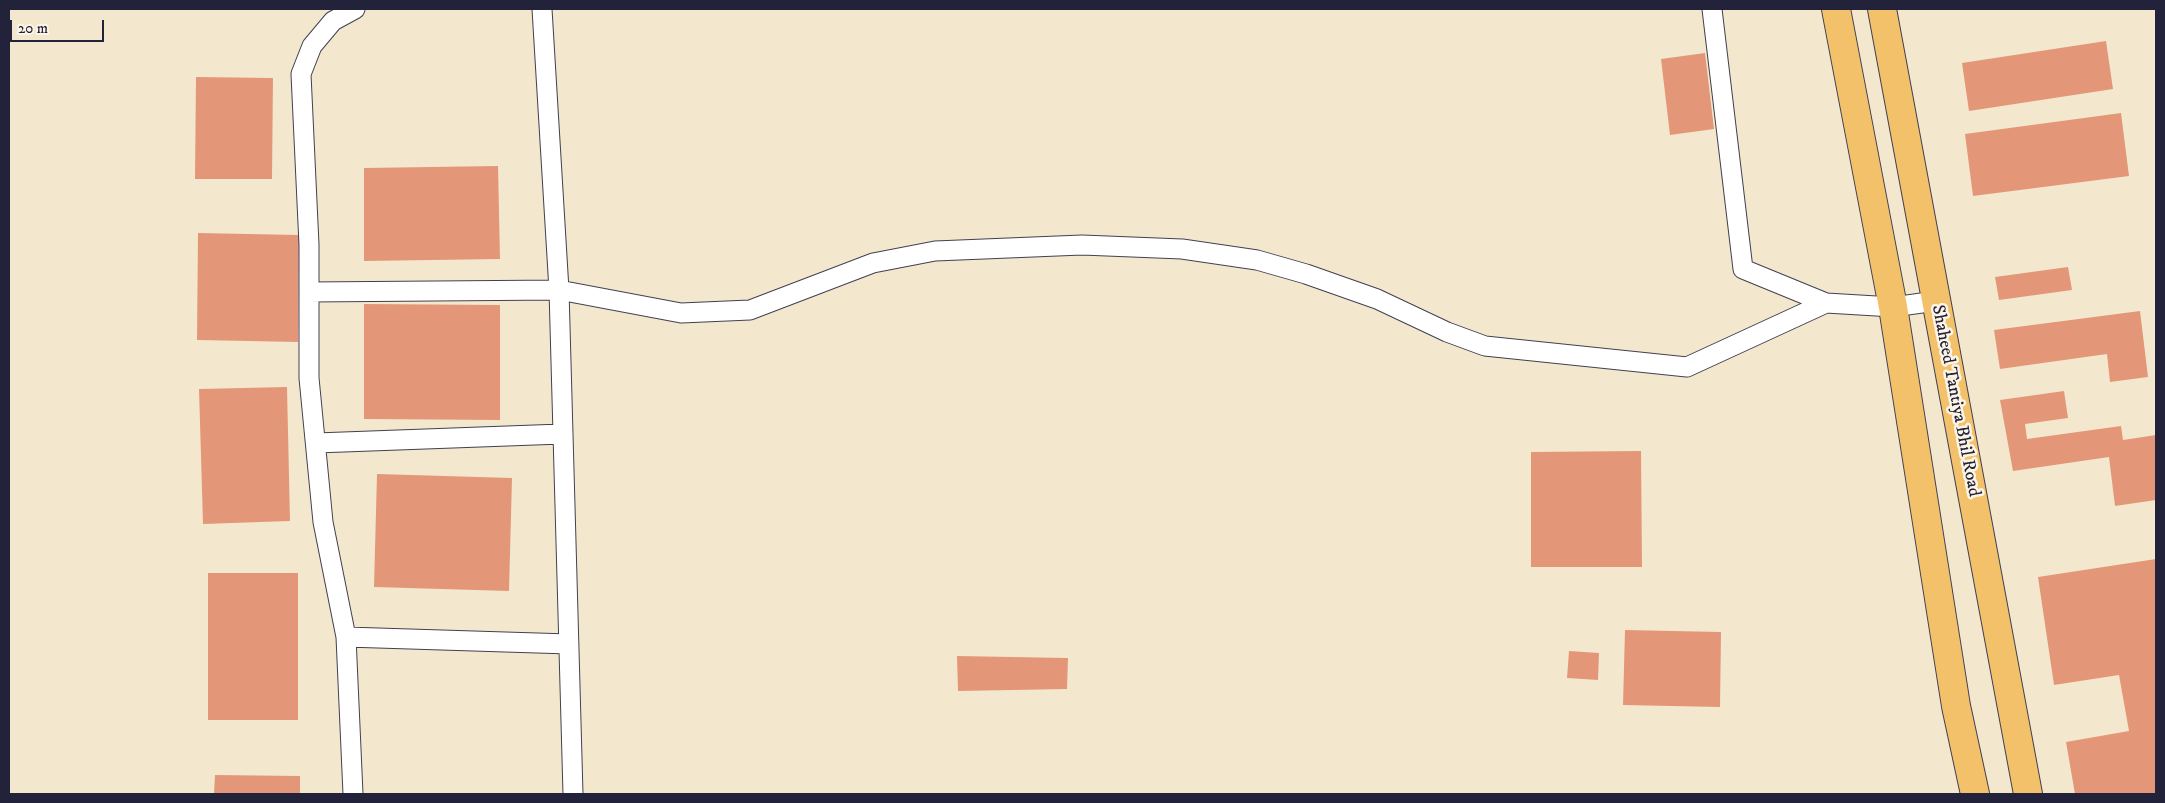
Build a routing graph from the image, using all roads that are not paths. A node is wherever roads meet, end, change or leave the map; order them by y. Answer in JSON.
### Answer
{"nodes":[{"id":1,"x":355,"y":9,"type":"edge"},
{"id":2,"x":542,"y":9,"type":"edge"},
{"id":3,"x":1712,"y":9,"type":"edge"},
{"id":4,"x":1836,"y":9,"type":"edge"},
{"id":5,"x":1882,"y":9,"type":"edge"},
{"id":6,"x":559,"y":290,"type":"junction"},
{"id":7,"x":309,"y":292,"type":"junction"},
{"id":8,"x":1936,"y":301,"type":"junction"},
{"id":9,"x":1826,"y":303,"type":"junction"},
{"id":10,"x":1893,"y":307,"type":"junction"},
{"id":11,"x":562,"y":434,"type":"junction"},
{"id":12,"x":316,"y":443,"type":"junction"},
{"id":13,"x":346,"y":637,"type":"junction"},
{"id":14,"x":569,"y":644,"type":"junction"},
{"id":15,"x":353,"y":794,"type":"edge"},
{"id":16,"x":573,"y":794,"type":"edge"},
{"id":17,"x":1975,"y":794,"type":"edge"},
{"id":18,"x":2028,"y":794,"type":"edge"}],
"edges":[{"from":1,"to":7,"type":"lane"},
{"from":2,"to":6,"type":"lane"},
{"from":3,"to":9,"type":"lane"},
{"from":4,"to":10,"type":"main road"},
{"from":5,"to":8,"type":"main road","name":"Shaheed Tantiya Bhil Road"},
{"from":6,"to":7,"type":"lane"},
{"from":6,"to":9,"type":"lane"},
{"from":6,"to":11,"type":"lane"},
{"from":7,"to":12,"type":"lane"},
{"from":8,"to":10,"type":"lane"},
{"from":8,"to":18,"type":"main road","name":"Shaheed Tantiya Bhil Road"},
{"from":9,"to":10,"type":"lane"},
{"from":10,"to":17,"type":"main road"},
{"from":11,"to":12,"type":"lane"},
{"from":11,"to":14,"type":"lane"},
{"from":12,"to":13,"type":"lane"},
{"from":13,"to":14,"type":"lane"},
{"from":13,"to":15,"type":"lane"},
{"from":14,"to":16,"type":"lane"}]}
